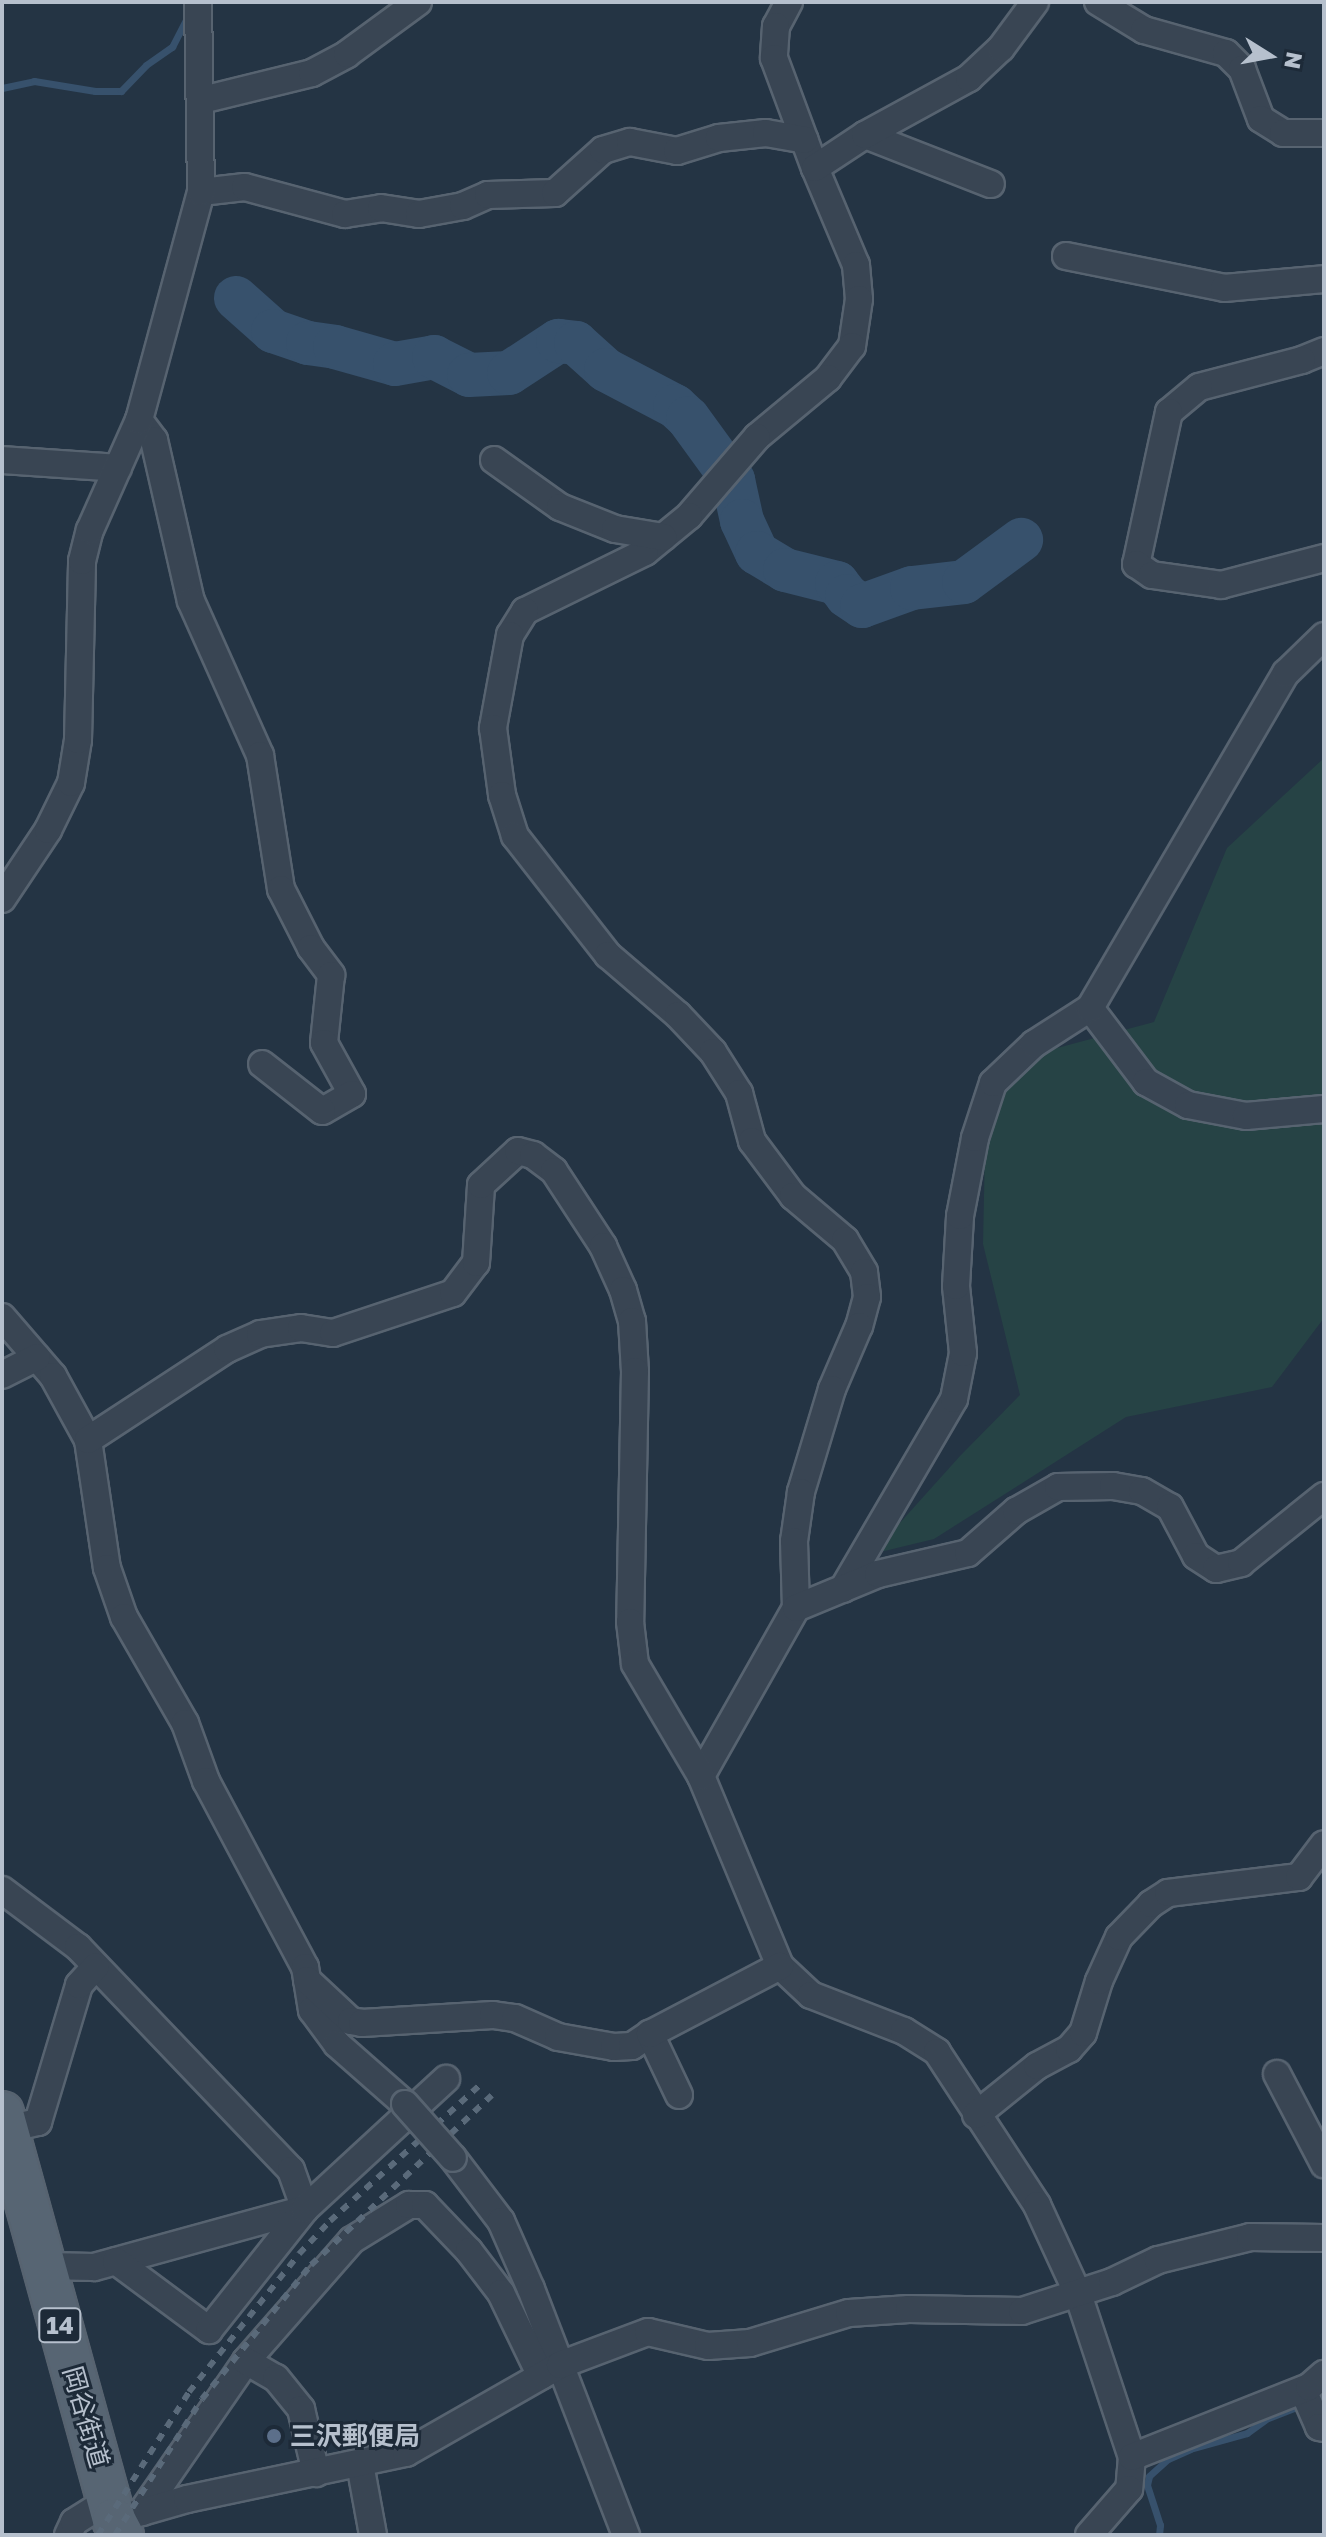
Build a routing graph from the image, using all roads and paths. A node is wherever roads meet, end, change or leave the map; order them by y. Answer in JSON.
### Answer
{"nodes":[{"id":1,"x":198,"y":2,"type":"edge"},
{"id":2,"x":418,"y":2,"type":"edge"},
{"id":3,"x":789,"y":2,"type":"edge"},
{"id":4,"x":1035,"y":2,"type":"edge"},
{"id":5,"x":1098,"y":2,"type":"edge"},
{"id":6,"x":202,"y":100,"type":"junction"},
{"id":7,"x":1324,"y":133,"type":"edge"},
{"id":8,"x":865,"y":135,"type":"junction"},
{"id":9,"x":804,"y":140,"type":"junction"},
{"id":10,"x":815,"y":168,"type":"junction"},
{"id":11,"x":991,"y":184,"type":"dead end"},
{"id":12,"x":201,"y":192,"type":"junction"},
{"id":13,"x":1066,"y":256,"type":"dead end"},
{"id":14,"x":1324,"y":279,"type":"edge"},
{"id":15,"x":1324,"y":351,"type":"edge"},
{"id":16,"x":139,"y":420,"type":"junction"},
{"id":17,"x":2,"y":460,"type":"edge"},
{"id":18,"x":494,"y":460,"type":"dead end"},
{"id":19,"x":118,"y":468,"type":"junction"},
{"id":20,"x":663,"y":537,"type":"junction"},
{"id":21,"x":1324,"y":558,"type":"edge"},
{"id":22,"x":1324,"y":636,"type":"edge"},
{"id":23,"x":1324,"y":648,"type":"edge"},
{"id":24,"x":1286,"y":673,"type":"junction"},
{"id":25,"x":2,"y":899,"type":"edge"},
{"id":26,"x":1090,"y":1008,"type":"junction"},
{"id":27,"x":262,"y":1064,"type":"dead end"},
{"id":28,"x":1324,"y":1109,"type":"edge"},
{"id":29,"x":2,"y":1317,"type":"edge"},
{"id":30,"x":37,"y":1357,"type":"junction"},
{"id":31,"x":2,"y":1375,"type":"edge"},
{"id":32,"x":88,"y":1440,"type":"junction"},
{"id":33,"x":1324,"y":1496,"type":"edge"},
{"id":34,"x":843,"y":1589,"type":"junction"},
{"id":35,"x":796,"y":1608,"type":"junction"},
{"id":36,"x":701,"y":1776,"type":"junction"},
{"id":37,"x":1324,"y":1844,"type":"edge"},
{"id":38,"x":2,"y":1890,"type":"edge"},
{"id":39,"x":96,"y":1966,"type":"junction"},
{"id":40,"x":780,"y":1966,"type":"junction"},
{"id":41,"x":307,"y":1980,"type":"junction"},
{"id":42,"x":650,"y":2034,"type":"junction"},
{"id":43,"x":1277,"y":2074,"type":"dead end"},
{"id":44,"x":446,"y":2079,"type":"dead end"},
{"id":45,"x":679,"y":2095,"type":"dead end"},
{"id":46,"x":976,"y":2115,"type":"junction"},
{"id":47,"x":4,"y":2121,"type":"edge"},
{"id":48,"x":1324,"y":2164,"type":"edge"},
{"id":49,"x":305,"y":2209,"type":"junction"},
{"id":50,"x":1324,"y":2238,"type":"edge"},
{"id":51,"x":116,"y":2261,"type":"junction"},
{"id":52,"x":44,"y":2266,"type":"junction"},
{"id":53,"x":1078,"y":2294,"type":"junction"},
{"id":54,"x":246,"y":2361,"type":"junction"},
{"id":55,"x":550,"y":2371,"type":"junction"},
{"id":56,"x":1314,"y":2382,"type":"edge"},
{"id":57,"x":1324,"y":2428,"type":"edge"},
{"id":58,"x":1132,"y":2457,"type":"junction"},
{"id":59,"x":360,"y":2464,"type":"junction"},
{"id":60,"x":316,"y":2473,"type":"junction"},
{"id":61,"x":122,"y":2517,"type":"edge"},
{"id":62,"x":68,"y":2535,"type":"edge"},
{"id":63,"x":373,"y":2535,"type":"edge"},
{"id":64,"x":626,"y":2535,"type":"edge"},
{"id":65,"x":1089,"y":2535,"type":"edge"}],
"edges":[{"from":1,"to":6,"type":"street"},
{"from":2,"to":6,"type":"street"},
{"from":3,"to":9,"type":"street"},
{"from":4,"to":8,"type":"street"},
{"from":5,"to":7,"type":"street"},
{"from":6,"to":12,"type":"street"},
{"from":8,"to":10,"type":"street"},
{"from":8,"to":11,"type":"street"},
{"from":9,"to":10,"type":"street"},
{"from":9,"to":12,"type":"street"},
{"from":10,"to":20,"type":"street"},
{"from":12,"to":16,"type":"street"},
{"from":13,"to":14,"type":"street"},
{"from":15,"to":21,"type":"street"},
{"from":16,"to":19,"type":"street"},
{"from":16,"to":27,"type":"street"},
{"from":17,"to":19,"type":"street"},
{"from":18,"to":20,"type":"street"},
{"from":19,"to":25,"type":"street"},
{"from":20,"to":35,"type":"street"},
{"from":22,"to":24,"type":"street"},
{"from":23,"to":24,"type":"street"},
{"from":24,"to":26,"type":"street"},
{"from":26,"to":28,"type":"street"},
{"from":26,"to":34,"type":"street"},
{"from":29,"to":30,"type":"street"},
{"from":30,"to":31,"type":"street"},
{"from":30,"to":32,"type":"street"},
{"from":32,"to":36,"type":"street"},
{"from":32,"to":41,"type":"street"},
{"from":33,"to":34,"type":"street"},
{"from":34,"to":35,"type":"street"},
{"from":35,"to":36,"type":"street"},
{"from":36,"to":40,"type":"street"},
{"from":37,"to":46,"type":"street"},
{"from":38,"to":39,"type":"street"},
{"from":39,"to":47,"type":"street"},
{"from":39,"to":49,"type":"street"},
{"from":40,"to":42,"type":"street"},
{"from":40,"to":46,"type":"street"},
{"from":41,"to":42,"type":"street"},
{"from":41,"to":55,"type":"street","bridge":true},
{"from":42,"to":45,"type":"street"},
{"from":43,"to":48,"type":"street"},
{"from":44,"to":49,"type":"street"},
{"from":46,"to":53,"type":"street"},
{"from":47,"to":52,"type":"main road","name":"岡谷街道","number":"14"},
{"from":49,"to":51,"type":"street"},
{"from":49,"to":51,"type":"street"},
{"from":50,"to":53,"type":"street"},
{"from":51,"to":52,"type":"street"},
{"from":52,"to":61,"type":"main road","name":"岡谷街道","number":"14"},
{"from":53,"to":55,"type":"street"},
{"from":53,"to":58,"type":"street"},
{"from":54,"to":55,"type":"street"},
{"from":54,"to":60,"type":"street"},
{"from":54,"to":61,"type":"street"},
{"from":55,"to":59,"type":"street"},
{"from":55,"to":64,"type":"street"},
{"from":56,"to":57,"type":"street"},
{"from":56,"to":58,"type":"street"},
{"from":58,"to":65,"type":"street"},
{"from":59,"to":60,"type":"street"},
{"from":59,"to":63,"type":"street"},
{"from":60,"to":61,"type":"street"},
{"from":61,"to":62,"type":"street"}]}
